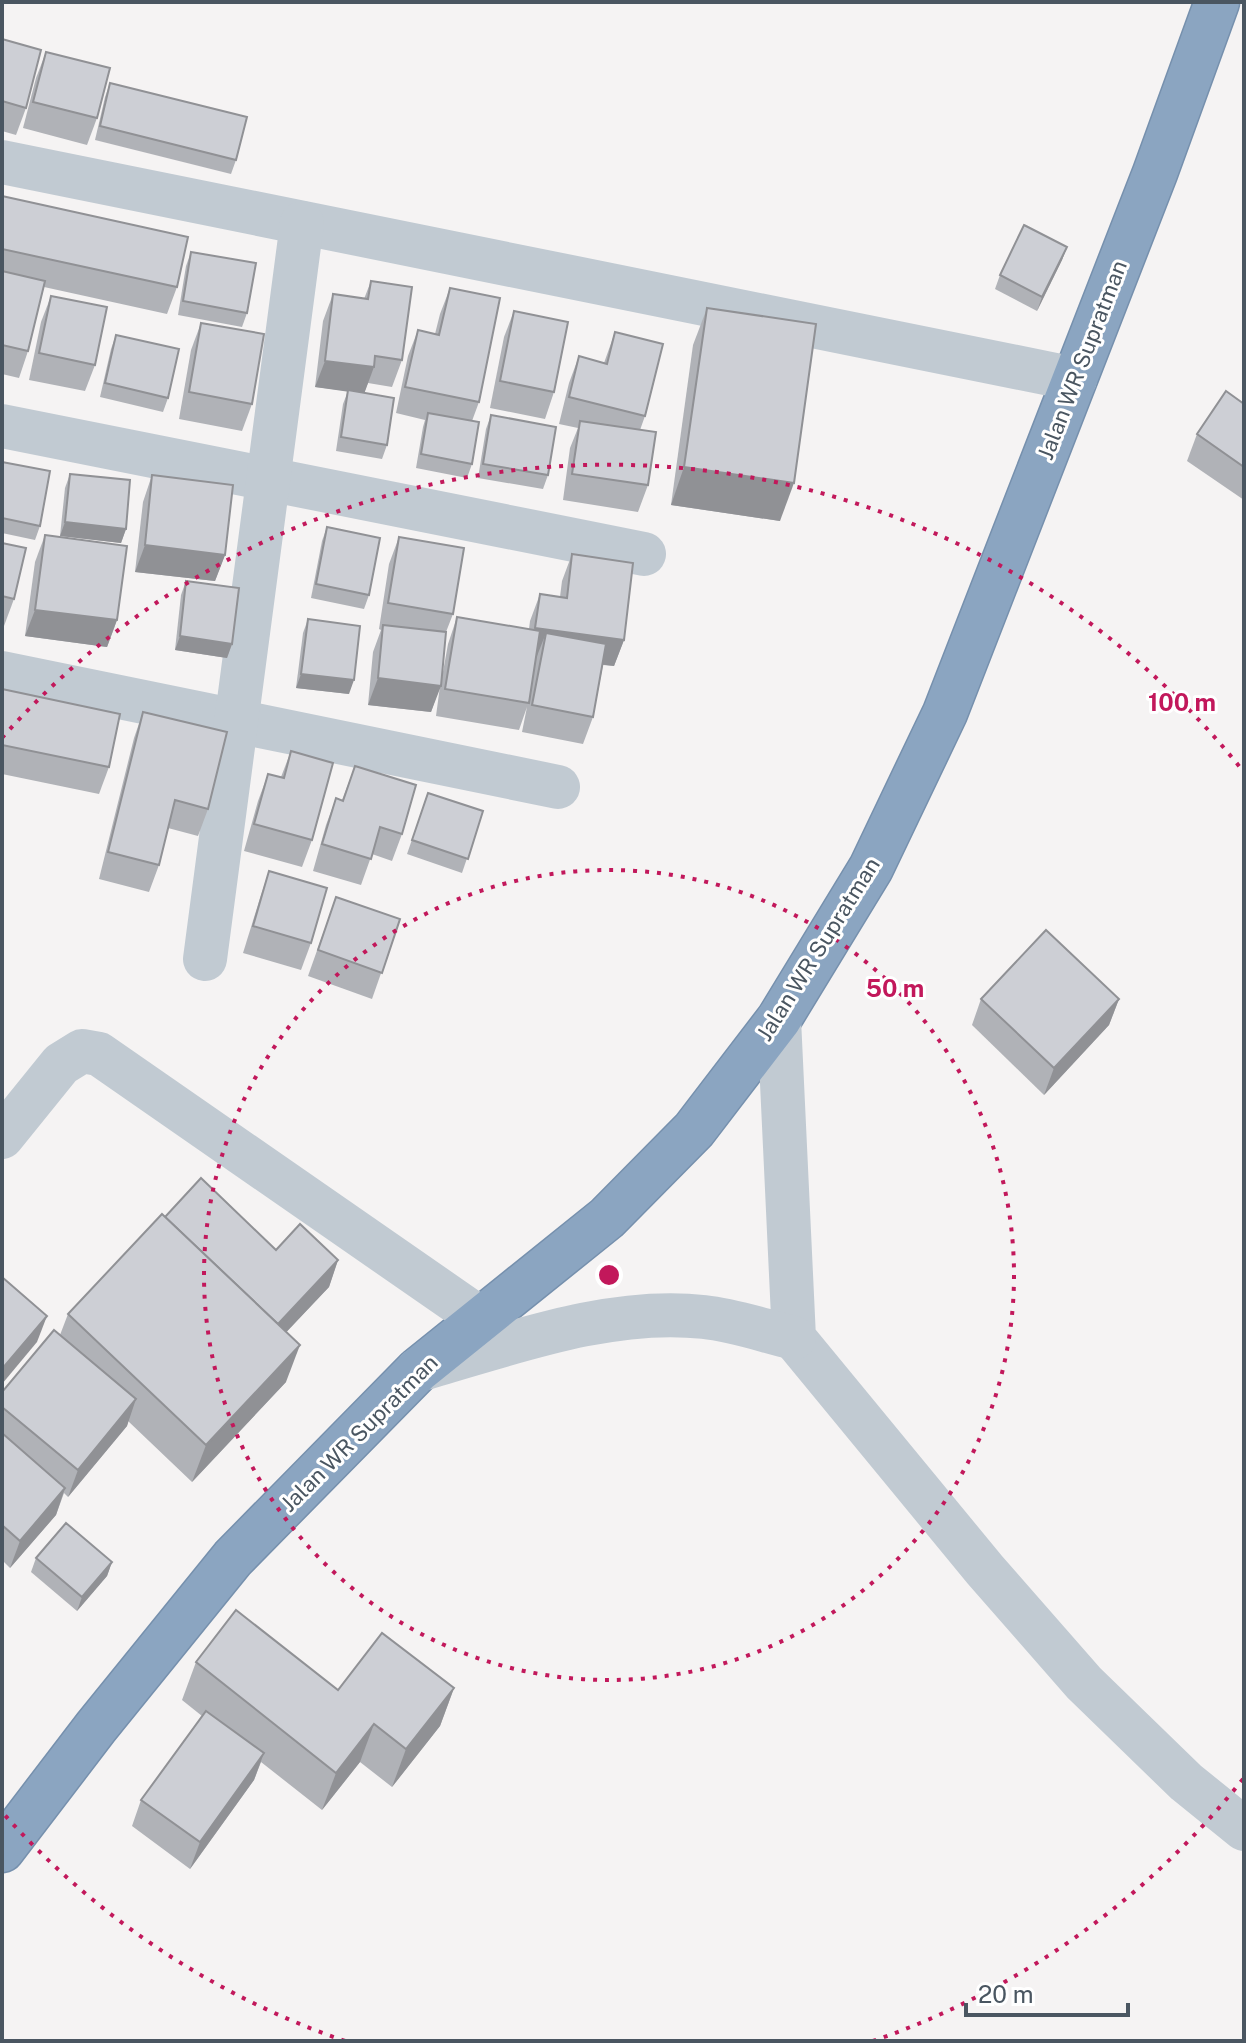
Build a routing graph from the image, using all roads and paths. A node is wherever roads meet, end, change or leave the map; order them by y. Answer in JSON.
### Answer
{"nodes":[{"id":1,"x":1217,"y":2,"type":"edge"},
{"id":2,"x":2,"y":162,"type":"edge"},
{"id":3,"x":302,"y":223,"type":"junction"},
{"id":4,"x":1075,"y":379,"type":"junction"},
{"id":5,"x":2,"y":426,"type":"edge"},
{"id":6,"x":268,"y":479,"type":"junction"},
{"id":7,"x":644,"y":554,"type":"dead end"},
{"id":8,"x":2,"y":673,"type":"edge"},
{"id":9,"x":236,"y":721,"type":"junction"},
{"id":10,"x":558,"y":787,"type":"dead end"},
{"id":11,"x":205,"y":959,"type":"dead end"},
{"id":12,"x":779,"y":1019,"type":"junction"},
{"id":13,"x":2,"y":1137,"type":"edge"},
{"id":14,"x":481,"y":1319,"type":"junction"},
{"id":15,"x":794,"y":1338,"type":"junction"},
{"id":16,"x":418,"y":1370,"type":"junction"},
{"id":17,"x":1244,"y":1829,"type":"edge"},
{"id":18,"x":2,"y":1850,"type":"edge"}],
"edges":[{"from":1,"to":4,"type":"highway","name":"Jalan WR Supratman"},
{"from":2,"to":3,"type":"street"},
{"from":3,"to":4,"type":"street"},
{"from":3,"to":6,"type":"street"},
{"from":4,"to":12,"type":"highway","name":"Jalan WR Supratman"},
{"from":5,"to":6,"type":"street"},
{"from":6,"to":7,"type":"street"},
{"from":6,"to":9,"type":"street"},
{"from":8,"to":9,"type":"street"},
{"from":9,"to":10,"type":"street"},
{"from":9,"to":11,"type":"street"},
{"from":12,"to":14,"type":"highway","name":"Jalan WR Supratman"},
{"from":12,"to":15,"type":"street"},
{"from":13,"to":14,"type":"street"},
{"from":14,"to":16,"type":"highway","name":"Jalan WR Supratman"},
{"from":15,"to":16,"type":"street"},
{"from":15,"to":17,"type":"street"},
{"from":16,"to":18,"type":"highway","name":"Jalan WR Supratman"}]}
